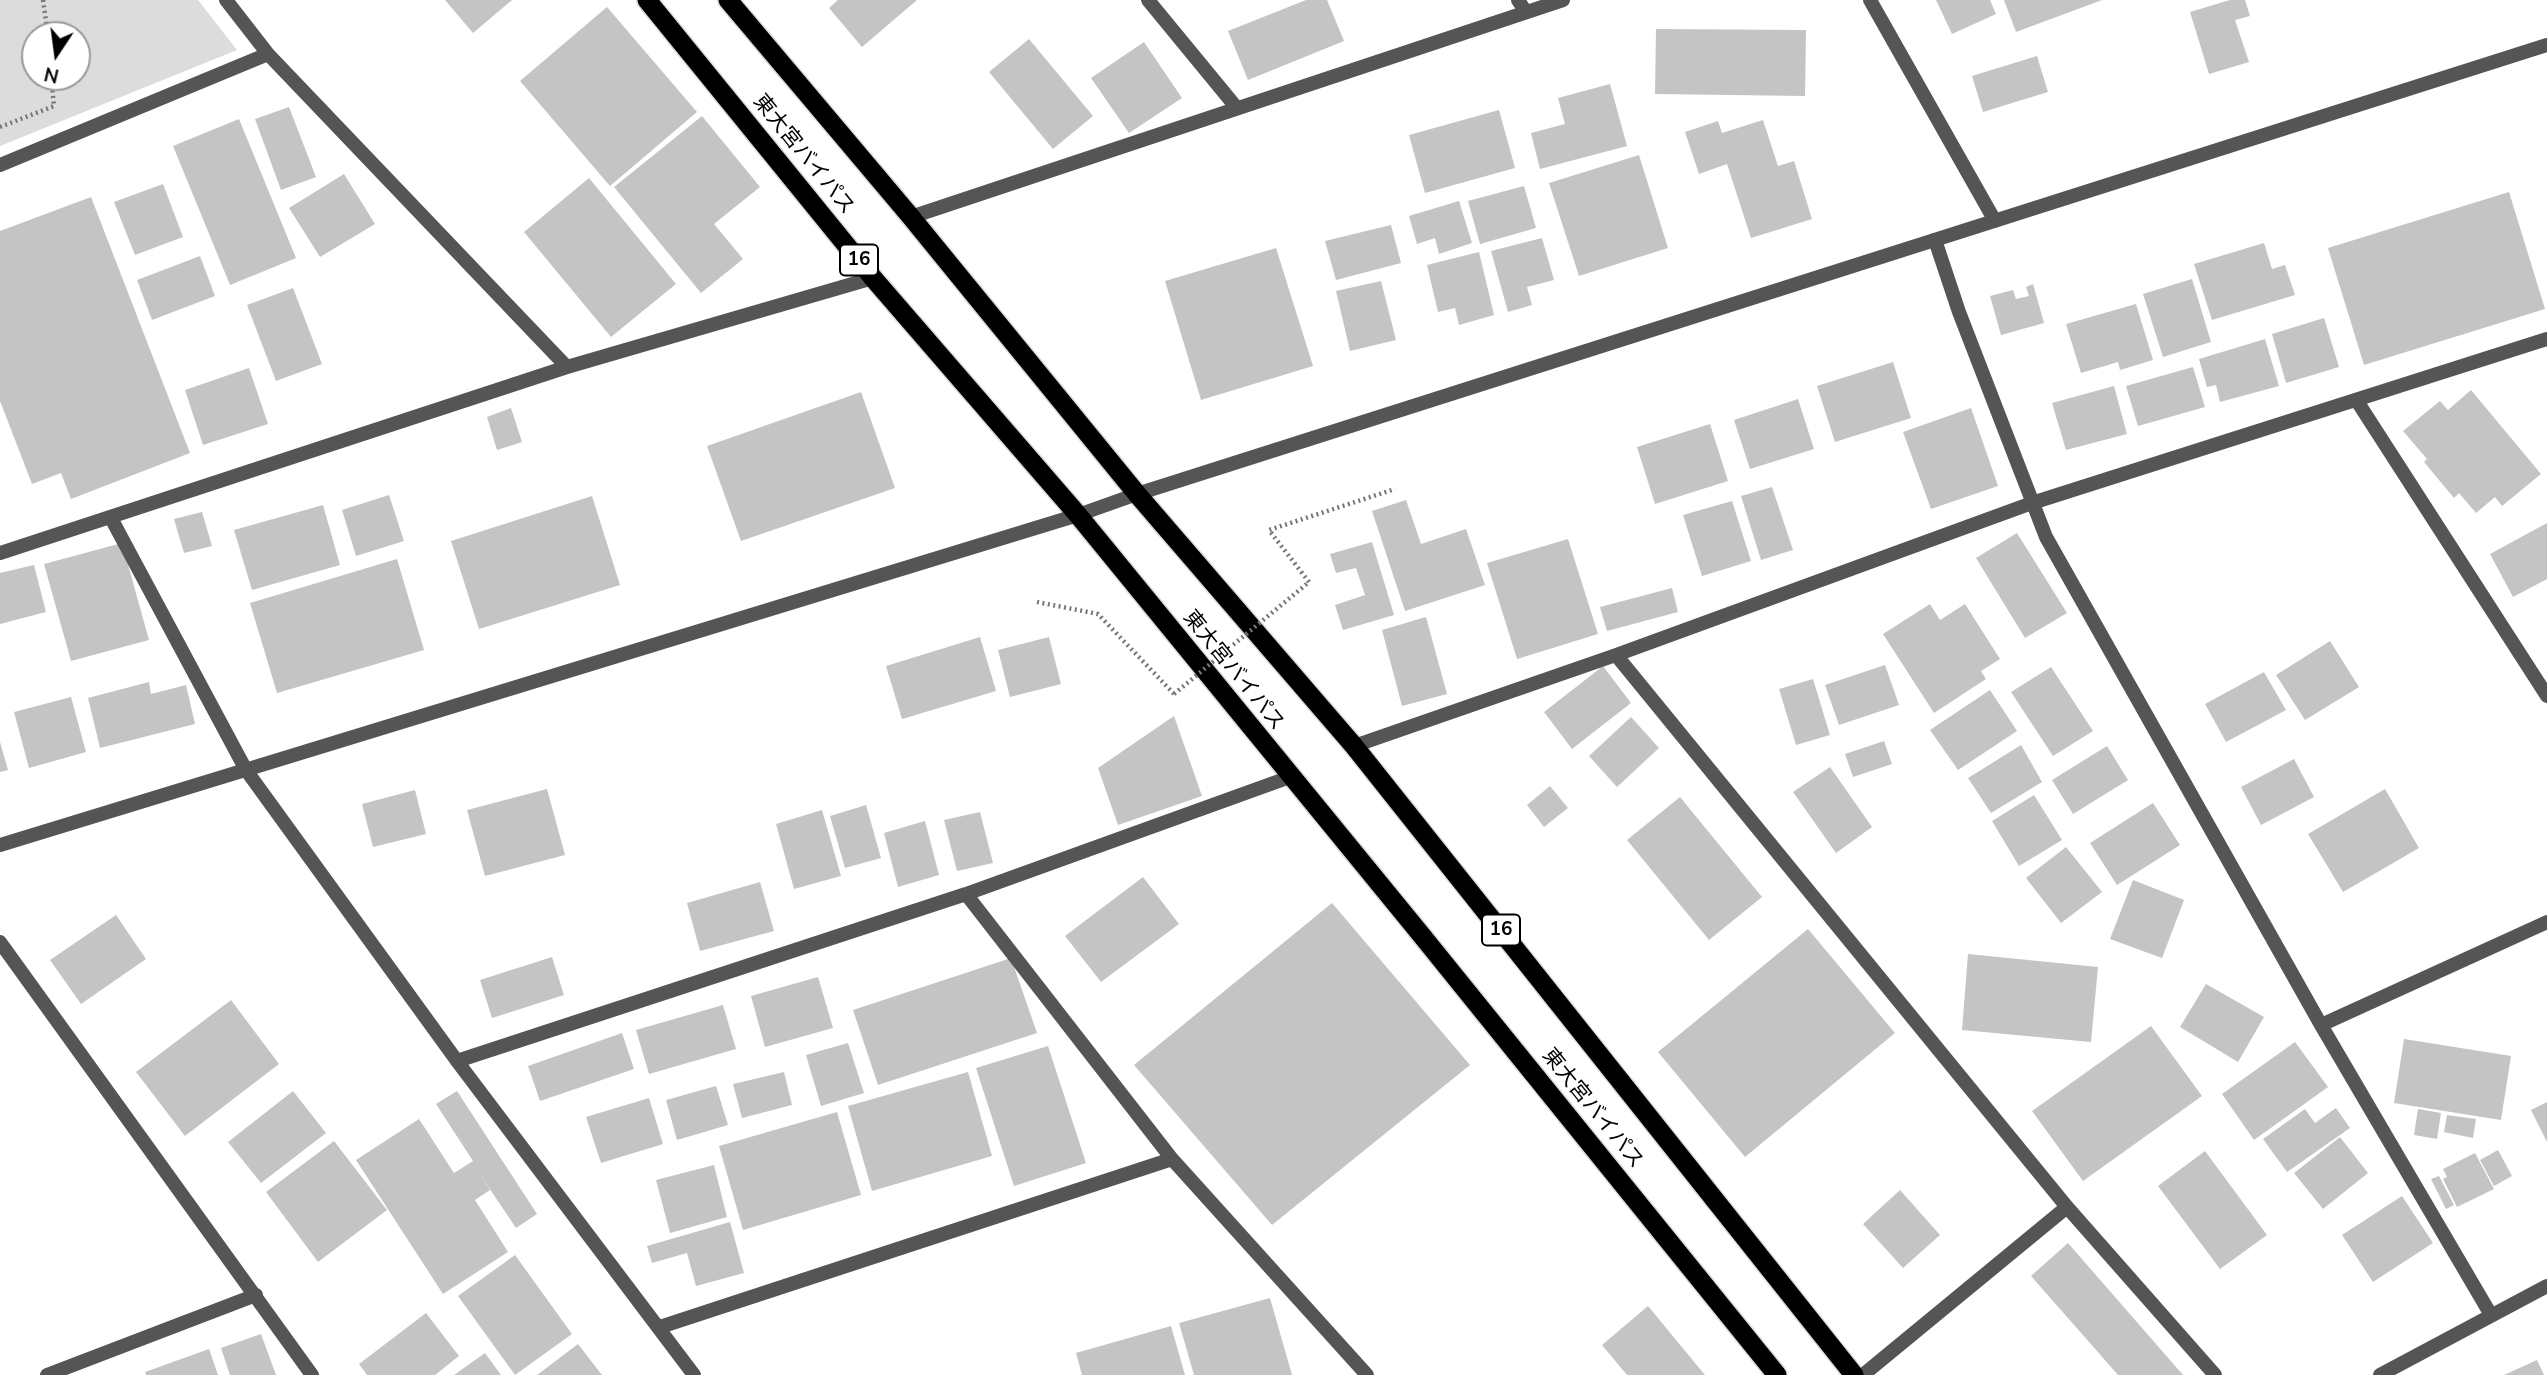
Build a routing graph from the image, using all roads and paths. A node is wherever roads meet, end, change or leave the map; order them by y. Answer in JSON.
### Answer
{"nodes":[{"id":1,"x":43,"y":0,"type":"edge"},
{"id":2,"x":226,"y":0,"type":"edge"},
{"id":3,"x":648,"y":0,"type":"edge"},
{"id":4,"x":728,"y":0,"type":"edge"},
{"id":5,"x":1148,"y":0,"type":"edge"},
{"id":6,"x":1563,"y":0,"type":"edge"},
{"id":7,"x":1870,"y":0,"type":"edge"},
{"id":8,"x":1522,"y":6,"type":"edge"},
{"id":9,"x":46,"y":21,"type":"edge"},
{"id":10,"x":2547,"y":45,"type":"edge"},
{"id":11,"x":268,"y":54,"type":"junction"},
{"id":12,"x":52,"y":91,"type":"edge"},
{"id":13,"x":1236,"y":107,"type":"junction"},
{"id":14,"x":0,"y":127,"type":"edge"},
{"id":15,"x":0,"y":165,"type":"edge"},
{"id":16,"x":911,"y":217,"type":"junction"},
{"id":17,"x":1994,"y":221,"type":"junction"},
{"id":18,"x":1935,"y":240,"type":"junction"},
{"id":19,"x":873,"y":278,"type":"junction"},
{"id":20,"x":2547,"y":339,"type":"edge"},
{"id":21,"x":567,"y":367,"type":"junction"},
{"id":22,"x":2357,"y":401,"type":"junction"},
{"id":23,"x":1395,"y":489,"type":"dead end"},
{"id":24,"x":1137,"y":494,"type":"junction"},
{"id":25,"x":2032,"y":503,"type":"junction"},
{"id":26,"x":1078,"y":515,"type":"junction"},
{"id":27,"x":111,"y":518,"type":"junction"},
{"id":28,"x":0,"y":553,"type":"edge"},
{"id":29,"x":1037,"y":602,"type":"dead end"},
{"id":30,"x":1616,"y":655,"type":"junction"},
{"id":31,"x":2547,"y":696,"type":"edge"},
{"id":32,"x":1354,"y":746,"type":"junction"},
{"id":33,"x":246,"y":770,"type":"junction"},
{"id":34,"x":1290,"y":776,"type":"junction"},
{"id":35,"x":0,"y":845,"type":"edge"},
{"id":36,"x":966,"y":894,"type":"junction"},
{"id":37,"x":2547,"y":922,"type":"edge"},
{"id":38,"x":0,"y":942,"type":"edge"},
{"id":39,"x":2321,"y":1026,"type":"junction"},
{"id":40,"x":457,"y":1061,"type":"junction"},
{"id":41,"x":1172,"y":1159,"type":"junction"},
{"id":42,"x":2067,"y":1207,"type":"junction"},
{"id":43,"x":2547,"y":1286,"type":"edge"},
{"id":44,"x":256,"y":1295,"type":"junction"},
{"id":45,"x":2490,"y":1315,"type":"junction"},
{"id":46,"x":660,"y":1327,"type":"junction"},
{"id":47,"x":47,"y":1375,"type":"edge"},
{"id":48,"x":312,"y":1375,"type":"edge"},
{"id":49,"x":694,"y":1375,"type":"edge"},
{"id":50,"x":1367,"y":1375,"type":"edge"},
{"id":51,"x":1777,"y":1375,"type":"edge"},
{"id":52,"x":1854,"y":1375,"type":"edge"},
{"id":53,"x":1863,"y":1375,"type":"edge"},
{"id":54,"x":2215,"y":1375,"type":"edge"},
{"id":55,"x":2380,"y":1375,"type":"edge"}],
"edges":[{"from":1,"to":9,"type":"path"},
{"from":2,"to":11,"type":"street"},
{"from":3,"to":19,"type":"highway","name":"東大宮バイパス","number":"16"},
{"from":4,"to":16,"type":"highway","name":"東大宮バイパス","number":"16"},
{"from":5,"to":13,"type":"street"},
{"from":6,"to":8,"type":"street"},
{"from":7,"to":17,"type":"street"},
{"from":8,"to":13,"type":"street"},
{"from":10,"to":17,"type":"street"},
{"from":11,"to":15,"type":"street"},
{"from":11,"to":21,"type":"street"},
{"from":12,"to":14,"type":"path"},
{"from":13,"to":16,"type":"street"},
{"from":16,"to":24,"type":"highway","name":"東大宮バイパス","number":"16"},
{"from":17,"to":18,"type":"street"},
{"from":18,"to":24,"type":"street"},
{"from":18,"to":25,"type":"street"},
{"from":19,"to":21,"type":"street"},
{"from":19,"to":26,"type":"highway","name":"東大宮バイパス","number":"16"},
{"from":20,"to":22,"type":"street"},
{"from":21,"to":27,"type":"street"},
{"from":22,"to":25,"type":"street"},
{"from":22,"to":31,"type":"street"},
{"from":23,"to":29,"type":"path","bridge":true},
{"from":24,"to":26,"type":"street"},
{"from":24,"to":32,"type":"highway","name":"東大宮バイパス","number":"16"},
{"from":25,"to":30,"type":"street"},
{"from":25,"to":39,"type":"street"},
{"from":26,"to":33,"type":"street"},
{"from":26,"to":34,"type":"highway","name":"東大宮バイパス","number":"16"},
{"from":27,"to":28,"type":"street"},
{"from":27,"to":33,"type":"street"},
{"from":30,"to":32,"type":"street"},
{"from":30,"to":42,"type":"street"},
{"from":32,"to":52,"type":"highway","name":"東大宮バイパス","number":"16"},
{"from":33,"to":35,"type":"street"},
{"from":33,"to":40,"type":"street"},
{"from":34,"to":36,"type":"street"},
{"from":34,"to":51,"type":"highway","name":"東大宮バイパス","number":"16"},
{"from":36,"to":40,"type":"street"},
{"from":36,"to":41,"type":"street"},
{"from":37,"to":39,"type":"street"},
{"from":38,"to":44,"type":"street"},
{"from":39,"to":45,"type":"street"},
{"from":40,"to":46,"type":"street"},
{"from":41,"to":46,"type":"street"},
{"from":41,"to":50,"type":"street"},
{"from":42,"to":53,"type":"street"},
{"from":42,"to":54,"type":"street"},
{"from":43,"to":45,"type":"street"},
{"from":44,"to":47,"type":"street"},
{"from":44,"to":48,"type":"street"},
{"from":45,"to":55,"type":"street"},
{"from":46,"to":49,"type":"street"}]}
